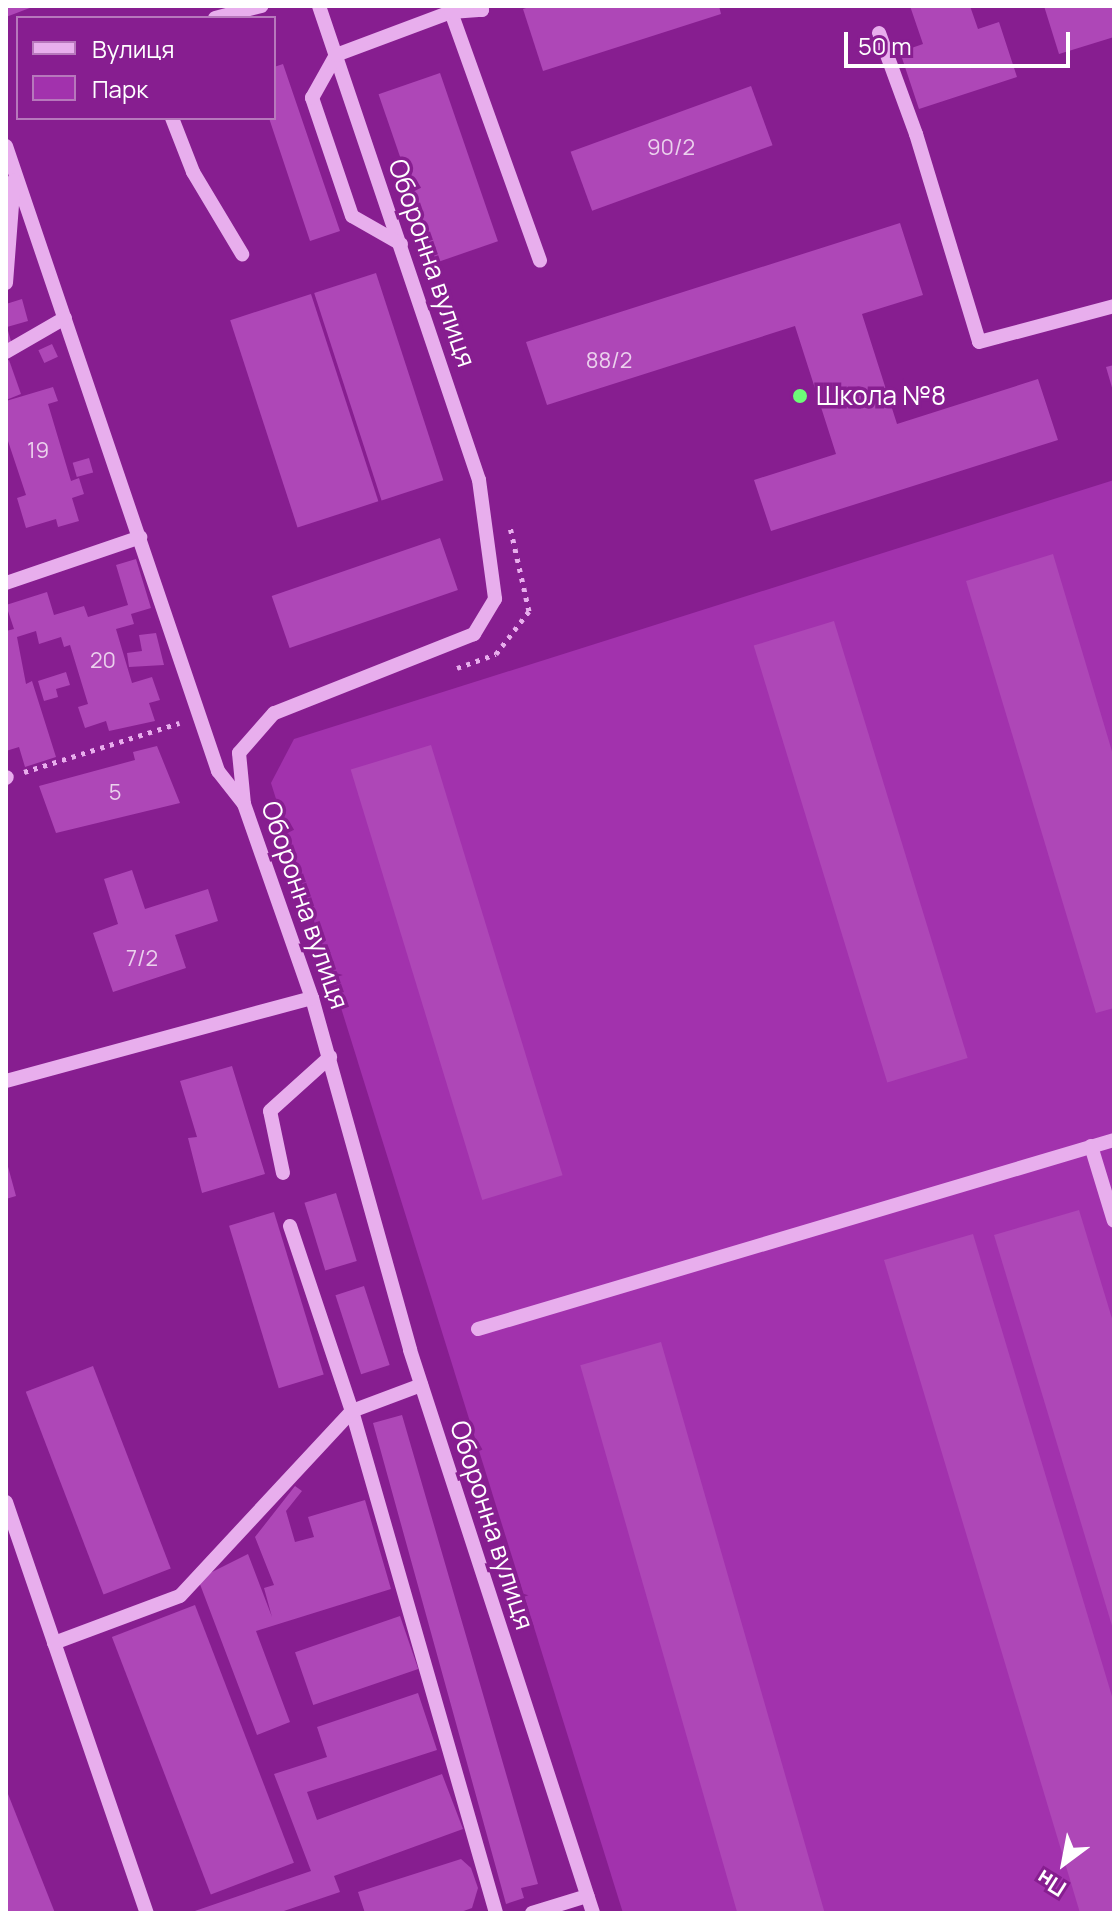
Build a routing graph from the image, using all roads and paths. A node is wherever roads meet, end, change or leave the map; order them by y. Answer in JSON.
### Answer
{"nodes":[{"id":1,"x":261,"y":6,"type":"edge"},
{"id":2,"x":319,"y":6,"type":"edge"},
{"id":3,"x":480,"y":6,"type":"edge"},
{"id":4,"x":451,"y":12,"type":"junction"},
{"id":5,"x":223,"y":16,"type":"edge"},
{"id":6,"x":879,"y":33,"type":"dead end"},
{"id":7,"x":336,"y":55,"type":"junction"},
{"id":8,"x":173,"y":120,"type":"edge"},
{"id":9,"x":6,"y":146,"type":"edge"},
{"id":10,"x":14,"y":172,"type":"junction"},
{"id":11,"x":401,"y":244,"type":"junction"},
{"id":12,"x":242,"y":254,"type":"dead end"},
{"id":13,"x":540,"y":261,"type":"dead end"},
{"id":14,"x":6,"y":283,"type":"edge"},
{"id":15,"x":1114,"y":306,"type":"edge"},
{"id":16,"x":65,"y":318,"type":"junction"},
{"id":17,"x":6,"y":352,"type":"edge"},
{"id":18,"x":505,"y":513,"type":"dead end"},
{"id":19,"x":140,"y":537,"type":"junction"},
{"id":20,"x":6,"y":583,"type":"edge"},
{"id":21,"x":452,"y":669,"type":"dead end"},
{"id":22,"x":199,"y":717,"type":"junction"},
{"id":23,"x":6,"y":778,"type":"edge"},
{"id":24,"x":244,"y":804,"type":"junction"},
{"id":25,"x":312,"y":998,"type":"junction"},
{"id":26,"x":330,"y":1057,"type":"junction"},
{"id":27,"x":6,"y":1080,"type":"edge"},
{"id":28,"x":1114,"y":1140,"type":"edge"},
{"id":29,"x":1091,"y":1146,"type":"junction"},
{"id":30,"x":283,"y":1173,"type":"dead end"},
{"id":31,"x":1114,"y":1221,"type":"edge"},
{"id":32,"x":290,"y":1226,"type":"dead end"},
{"id":33,"x":478,"y":1329,"type":"dead end"},
{"id":34,"x":421,"y":1385,"type":"junction"},
{"id":35,"x":352,"y":1411,"type":"junction"},
{"id":36,"x":6,"y":1502,"type":"edge"},
{"id":37,"x":54,"y":1643,"type":"junction"},
{"id":38,"x":587,"y":1896,"type":"junction"},
{"id":39,"x":147,"y":1913,"type":"edge"},
{"id":40,"x":496,"y":1913,"type":"edge"},
{"id":41,"x":532,"y":1913,"type":"edge"},
{"id":42,"x":593,"y":1913,"type":"edge"}],
"edges":[{"from":1,"to":5,"type":"street"},
{"from":2,"to":7,"type":"street","name":"Оборонна вулиця"},
{"from":3,"to":4,"type":"street"},
{"from":4,"to":7,"type":"street"},
{"from":4,"to":13,"type":"street"},
{"from":6,"to":15,"type":"street"},
{"from":7,"to":11,"type":"street","name":"Оборонна вулиця"},
{"from":7,"to":11,"type":"street"},
{"from":8,"to":12,"type":"street"},
{"from":9,"to":10,"type":"street"},
{"from":10,"to":14,"type":"street"},
{"from":10,"to":16,"type":"street"},
{"from":11,"to":24,"type":"street","name":"Оборонна вулиця"},
{"from":16,"to":17,"type":"street"},
{"from":16,"to":19,"type":"street"},
{"from":18,"to":21,"type":"path"},
{"from":19,"to":20,"type":"street"},
{"from":19,"to":22,"type":"street"},
{"from":22,"to":23,"type":"path"},
{"from":22,"to":24,"type":"street"},
{"from":24,"to":25,"type":"street","name":"Оборонна вулиця"},
{"from":25,"to":26,"type":"street","name":"Оборонна вулиця"},
{"from":25,"to":27,"type":"street"},
{"from":26,"to":30,"type":"street"},
{"from":26,"to":34,"type":"street","name":"Оборонна вулиця"},
{"from":28,"to":29,"type":"street"},
{"from":29,"to":31,"type":"street"},
{"from":29,"to":33,"type":"street"},
{"from":32,"to":35,"type":"street"},
{"from":34,"to":35,"type":"street"},
{"from":34,"to":38,"type":"street","name":"Оборонна вулиця"},
{"from":35,"to":37,"type":"street"},
{"from":35,"to":40,"type":"street"},
{"from":36,"to":37,"type":"street"},
{"from":37,"to":39,"type":"street"},
{"from":38,"to":41,"type":"street"},
{"from":38,"to":42,"type":"street","name":"Оборонна вулиця"}]}
